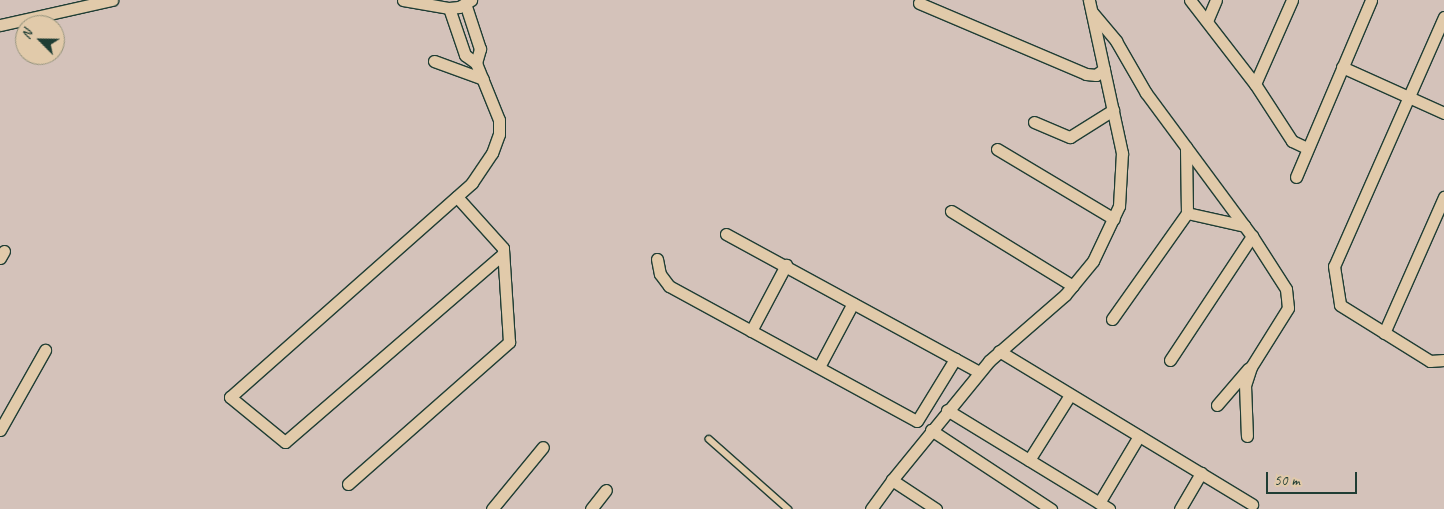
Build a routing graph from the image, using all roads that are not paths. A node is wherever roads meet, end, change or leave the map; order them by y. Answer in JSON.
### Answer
{"nodes":[{"id":1,"x":105,"y":0,"type":"edge"},
{"id":2,"x":403,"y":0,"type":"edge"},
{"id":3,"x":1190,"y":0,"type":"edge"},
{"id":4,"x":1216,"y":0,"type":"edge"},
{"id":5,"x":1292,"y":0,"type":"edge"},
{"id":6,"x":1371,"y":0,"type":"edge"},
{"id":7,"x":468,"y":2,"type":"edge"},
{"id":8,"x":919,"y":3,"type":"dead end"},
{"id":9,"x":1090,"y":5,"type":"edge"},
{"id":10,"x":448,"y":8,"type":"junction"},
{"id":11,"x":1444,"y":17,"type":"edge"},
{"id":12,"x":1207,"y":21,"type":"junction"},
{"id":13,"x":0,"y":26,"type":"edge"},
{"id":14,"x":434,"y":61,"type":"dead end"},
{"id":15,"x":476,"y":63,"type":"junction"},
{"id":16,"x":1342,"y":68,"type":"junction"},
{"id":17,"x":1104,"y":69,"type":"junction"},
{"id":18,"x":483,"y":79,"type":"junction"},
{"id":19,"x":1255,"y":84,"type":"junction"},
{"id":20,"x":1409,"y":98,"type":"junction"},
{"id":21,"x":1113,"y":110,"type":"junction"},
{"id":22,"x":1444,"y":113,"type":"edge"},
{"id":23,"x":1034,"y":122,"type":"dead end"},
{"id":24,"x":1186,"y":147,"type":"junction"},
{"id":25,"x":1308,"y":148,"type":"junction"},
{"id":26,"x":997,"y":149,"type":"dead end"},
{"id":27,"x":1296,"y":177,"type":"dead end"},
{"id":28,"x":457,"y":197,"type":"junction"},
{"id":29,"x":1444,"y":197,"type":"edge"},
{"id":30,"x":951,"y":211,"type":"dead end"},
{"id":31,"x":1187,"y":213,"type":"junction"},
{"id":32,"x":1114,"y":219,"type":"junction"},
{"id":33,"x":1245,"y":226,"type":"junction"},
{"id":34,"x":726,"y":234,"type":"dead end"},
{"id":35,"x":1252,"y":236,"type":"junction"},
{"id":36,"x":504,"y":254,"type":"junction"},
{"id":37,"x":657,"y":260,"type":"dead end"},
{"id":38,"x":786,"y":265,"type":"junction"},
{"id":39,"x":1073,"y":286,"type":"junction"},
{"id":40,"x":853,"y":303,"type":"junction"},
{"id":41,"x":1112,"y":319,"type":"dead end"},
{"id":42,"x":751,"y":331,"type":"junction"},
{"id":43,"x":1384,"y":333,"type":"junction"},
{"id":44,"x":45,"y":350,"type":"dead end"},
{"id":45,"x":999,"y":351,"type":"junction"},
{"id":46,"x":955,"y":359,"type":"junction"},
{"id":47,"x":1170,"y":360,"type":"dead end"},
{"id":48,"x":1444,"y":360,"type":"edge"},
{"id":49,"x":1254,"y":362,"type":"junction"},
{"id":50,"x":819,"y":367,"type":"junction"},
{"id":51,"x":979,"y":372,"type":"junction"},
{"id":52,"x":1070,"y":395,"type":"junction"},
{"id":53,"x":1217,"y":405,"type":"dead end"},
{"id":54,"x":947,"y":410,"type":"junction"},
{"id":55,"x":0,"y":430,"type":"edge"},
{"id":56,"x":931,"y":430,"type":"junction"},
{"id":57,"x":1139,"y":436,"type":"junction"},
{"id":58,"x":1247,"y":436,"type":"dead end"},
{"id":59,"x":709,"y":439,"type":"dead end"},
{"id":60,"x":543,"y":447,"type":"dead end"},
{"id":61,"x":1029,"y":460,"type":"junction"},
{"id":62,"x":1201,"y":473,"type":"junction"},
{"id":63,"x":892,"y":480,"type":"junction"},
{"id":64,"x":348,"y":484,"type":"dead end"},
{"id":65,"x":606,"y":490,"type":"dead end"},
{"id":66,"x":1252,"y":504,"type":"dead end"},
{"id":67,"x":1104,"y":506,"type":"edge"},
{"id":68,"x":492,"y":509,"type":"edge"},
{"id":69,"x":591,"y":509,"type":"edge"},
{"id":70,"x":788,"y":509,"type":"edge"},
{"id":71,"x":871,"y":509,"type":"edge"},
{"id":72,"x":936,"y":509,"type":"edge"},
{"id":73,"x":1050,"y":509,"type":"edge"},
{"id":74,"x":1180,"y":509,"type":"edge"}],
"edges":[{"from":1,"to":13,"type":"street"},
{"from":2,"to":10,"type":"street"},
{"from":3,"to":12,"type":"street"},
{"from":4,"to":12,"type":"street"},
{"from":5,"to":19,"type":"street"},
{"from":6,"to":16,"type":"street"},
{"from":7,"to":10,"type":"street"},
{"from":7,"to":15,"type":"street"},
{"from":8,"to":17,"type":"street"},
{"from":9,"to":17,"type":"street"},
{"from":9,"to":24,"type":"street"},
{"from":10,"to":15,"type":"street"},
{"from":11,"to":20,"type":"street"},
{"from":12,"to":19,"type":"street"},
{"from":14,"to":18,"type":"street"},
{"from":15,"to":18,"type":"street"},
{"from":16,"to":20,"type":"street"},
{"from":16,"to":25,"type":"street"},
{"from":17,"to":21,"type":"street"},
{"from":18,"to":28,"type":"street"},
{"from":19,"to":25,"type":"street"},
{"from":20,"to":22,"type":"street"},
{"from":20,"to":43,"type":"street"},
{"from":21,"to":23,"type":"street"},
{"from":21,"to":32,"type":"street"},
{"from":24,"to":31,"type":"street"},
{"from":24,"to":33,"type":"street"},
{"from":25,"to":27,"type":"street"},
{"from":26,"to":32,"type":"street"},
{"from":28,"to":36,"type":"street"},
{"from":28,"to":36,"type":"street"},
{"from":29,"to":43,"type":"street"},
{"from":30,"to":39,"type":"street"},
{"from":31,"to":33,"type":"street"},
{"from":31,"to":41,"type":"street"},
{"from":32,"to":39,"type":"street"},
{"from":33,"to":35,"type":"street"},
{"from":34,"to":38,"type":"street"},
{"from":35,"to":47,"type":"street"},
{"from":35,"to":49,"type":"street"},
{"from":36,"to":64,"type":"street"},
{"from":37,"to":42,"type":"street"},
{"from":38,"to":40,"type":"street"},
{"from":38,"to":42,"type":"street"},
{"from":39,"to":45,"type":"street"},
{"from":40,"to":46,"type":"street"},
{"from":40,"to":50,"type":"street"},
{"from":42,"to":50,"type":"street"},
{"from":43,"to":48,"type":"street"},
{"from":44,"to":55,"type":"street"},
{"from":45,"to":51,"type":"street"},
{"from":45,"to":52,"type":"street"},
{"from":46,"to":50,"type":"street"},
{"from":46,"to":51,"type":"street"},
{"from":49,"to":53,"type":"street"},
{"from":49,"to":58,"type":"street"},
{"from":51,"to":54,"type":"street"},
{"from":52,"to":57,"type":"street"},
{"from":52,"to":61,"type":"street"},
{"from":54,"to":56,"type":"street"},
{"from":54,"to":61,"type":"street"},
{"from":56,"to":63,"type":"street"},
{"from":56,"to":73,"type":"street"},
{"from":57,"to":62,"type":"street"},
{"from":57,"to":67,"type":"street"},
{"from":59,"to":70,"type":"lane"},
{"from":60,"to":68,"type":"street"},
{"from":61,"to":67,"type":"street"},
{"from":62,"to":66,"type":"street"},
{"from":62,"to":74,"type":"street"},
{"from":63,"to":71,"type":"street"},
{"from":63,"to":72,"type":"street"},
{"from":65,"to":69,"type":"street"}]}
